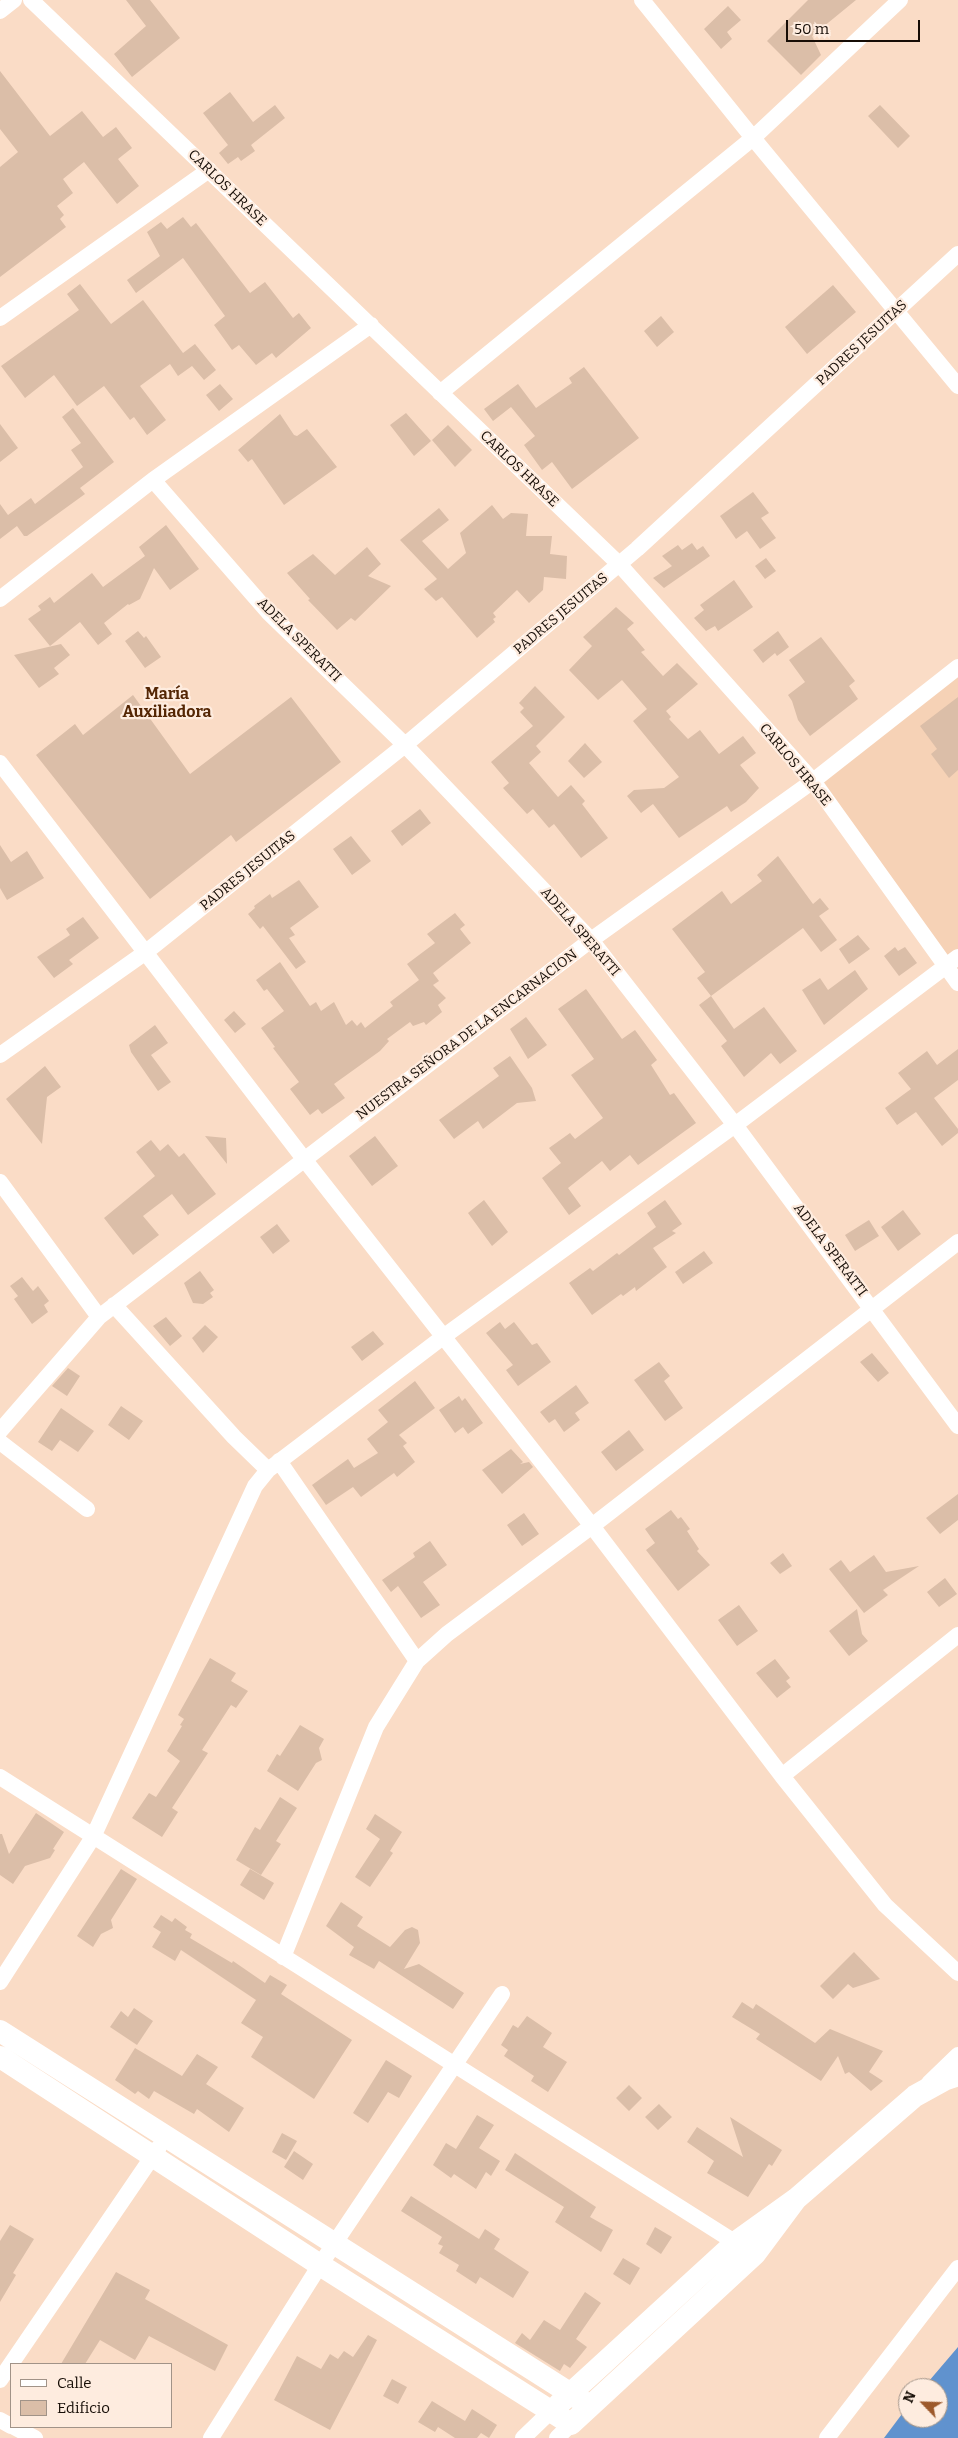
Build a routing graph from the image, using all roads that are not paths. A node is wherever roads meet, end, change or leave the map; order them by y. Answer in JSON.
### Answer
{"nodes":[{"id":1,"x":14,"y":0,"type":"edge"},
{"id":2,"x":30,"y":0,"type":"edge"},
{"id":3,"x":642,"y":0,"type":"edge"},
{"id":4,"x":900,"y":0,"type":"edge"},
{"id":5,"x":0,"y":11,"type":"edge"},
{"id":6,"x":753,"y":138,"type":"junction"},
{"id":7,"x":209,"y":170,"type":"junction"},
{"id":8,"x":958,"y":254,"type":"edge"},
{"id":9,"x":898,"y":311,"type":"junction"},
{"id":10,"x":0,"y":318,"type":"edge"},
{"id":11,"x":371,"y":325,"type":"junction"},
{"id":12,"x":958,"y":386,"type":"edge"},
{"id":13,"x":440,"y":393,"type":"junction"},
{"id":14,"x":153,"y":480,"type":"junction"},
{"id":15,"x":619,"y":564,"type":"junction"},
{"id":16,"x":0,"y":599,"type":"edge"},
{"id":17,"x":958,"y":667,"type":"edge"},
{"id":18,"x":405,"y":746,"type":"junction"},
{"id":19,"x":0,"y":763,"type":"edge"},
{"id":20,"x":813,"y":781,"type":"junction"},
{"id":21,"x":591,"y":940,"type":"junction"},
{"id":22,"x":146,"y":952,"type":"junction"},
{"id":23,"x":952,"y":961,"type":"edge"},
{"id":24,"x":958,"y":983,"type":"edge"},
{"id":25,"x":0,"y":1055,"type":"edge"},
{"id":26,"x":735,"y":1125,"type":"junction"},
{"id":27,"x":304,"y":1160,"type":"junction"},
{"id":28,"x":0,"y":1182,"type":"edge"},
{"id":29,"x":958,"y":1242,"type":"edge"},
{"id":30,"x":114,"y":1305,"type":"junction"},
{"id":31,"x":872,"y":1307,"type":"junction"},
{"id":32,"x":99,"y":1316,"type":"junction"},
{"id":33,"x":443,"y":1337,"type":"junction"},
{"id":34,"x":958,"y":1426,"type":"edge"},
{"id":35,"x":0,"y":1431,"type":"edge"},
{"id":36,"x":0,"y":1442,"type":"edge"},
{"id":37,"x":273,"y":1466,"type":"junction"},
{"id":38,"x":87,"y":1509,"type":"dead end"},
{"id":39,"x":592,"y":1526,"type":"junction"},
{"id":40,"x":958,"y":1635,"type":"edge"},
{"id":41,"x":417,"y":1661,"type":"junction"},
{"id":42,"x":782,"y":1776,"type":"junction"},
{"id":43,"x":0,"y":1777,"type":"edge"},
{"id":44,"x":93,"y":1837,"type":"junction"},
{"id":45,"x":283,"y":1957,"type":"junction"},
{"id":46,"x":958,"y":1973,"type":"edge"},
{"id":47,"x":0,"y":1982,"type":"edge"},
{"id":48,"x":502,"y":1994,"type":"dead end"},
{"id":49,"x":0,"y":2031,"type":"edge"},
{"id":50,"x":958,"y":2055,"type":"edge"},
{"id":51,"x":0,"y":2057,"type":"edge"},
{"id":52,"x":455,"y":2065,"type":"junction"},
{"id":53,"x":958,"y":2076,"type":"edge"},
{"id":54,"x":915,"y":2096,"type":"junction"},
{"id":55,"x":166,"y":2136,"type":"junction"},
{"id":56,"x":152,"y":2155,"type":"junction"},
{"id":57,"x":796,"y":2199,"type":"junction"},
{"id":58,"x":736,"y":2242,"type":"junction"},
{"id":59,"x":334,"y":2244,"type":"junction"},
{"id":60,"x":755,"y":2254,"type":"junction"},
{"id":61,"x":320,"y":2266,"type":"junction"},
{"id":62,"x":958,"y":2268,"type":"edge"},
{"id":63,"x":11,"y":2363,"type":"edge"},
{"id":64,"x":10,"y":2365,"type":"edge"},
{"id":65,"x":0,"y":2380,"type":"edge"},
{"id":66,"x":570,"y":2394,"type":"junction"},
{"id":67,"x":590,"y":2406,"type":"junction"},
{"id":68,"x":551,"y":2411,"type":"junction"},
{"id":69,"x":16,"y":2428,"type":"edge"},
{"id":70,"x":564,"y":2431,"type":"edge"},
{"id":71,"x":35,"y":2438,"type":"edge"},
{"id":72,"x":211,"y":2438,"type":"edge"},
{"id":73,"x":523,"y":2438,"type":"edge"},
{"id":74,"x":827,"y":2438,"type":"edge"}],
"edges":[{"from":1,"to":5,"type":"street"},
{"from":2,"to":7,"type":"street","name":"CARLOS HRASE"},
{"from":3,"to":6,"type":"street"},
{"from":4,"to":6,"type":"street"},
{"from":6,"to":9,"type":"street"},
{"from":6,"to":13,"type":"street"},
{"from":7,"to":10,"type":"street"},
{"from":7,"to":11,"type":"street","name":"CARLOS HRASE"},
{"from":8,"to":9,"type":"street","name":"PADRES JESUITAS"},
{"from":9,"to":12,"type":"street"},
{"from":9,"to":15,"type":"street","name":"PADRES JESUITAS"},
{"from":11,"to":13,"type":"street","name":"CARLOS HRASE"},
{"from":11,"to":14,"type":"street"},
{"from":13,"to":15,"type":"street","name":"CARLOS HRASE"},
{"from":14,"to":16,"type":"street"},
{"from":14,"to":18,"type":"street","name":"ADELA SPERATTI"},
{"from":15,"to":18,"type":"street","name":"PADRES JESUITAS"},
{"from":15,"to":20,"type":"street","name":"CARLOS HRASE"},
{"from":17,"to":20,"type":"street","name":"NUESTRA SEÑORA DE LA ENCARNACION"},
{"from":18,"to":21,"type":"street","name":"ADELA SPERATTI"},
{"from":18,"to":22,"type":"street","name":"PADRES JESUITAS"},
{"from":19,"to":22,"type":"street"},
{"from":20,"to":21,"type":"street","name":"NUESTRA SEÑORA DE LA ENCARNACION"},
{"from":20,"to":23,"type":"street","name":"CARLOS HRASE"},
{"from":21,"to":26,"type":"street","name":"ADELA SPERATTI"},
{"from":21,"to":27,"type":"street","name":"NUESTRA SEÑORA DE LA ENCARNACION"},
{"from":22,"to":25,"type":"street","name":"PADRES JESUITAS"},
{"from":22,"to":27,"type":"street"},
{"from":23,"to":24,"type":"street","name":"CARLOS HRASE"},
{"from":23,"to":26,"type":"street"},
{"from":26,"to":31,"type":"street","name":"ADELA SPERATTI"},
{"from":26,"to":33,"type":"street"},
{"from":27,"to":30,"type":"street","name":"NUESTRA SEÑORA DE LA ENCARNACION"},
{"from":27,"to":33,"type":"street"},
{"from":28,"to":32,"type":"street"},
{"from":29,"to":31,"type":"street"},
{"from":30,"to":32,"type":"street","name":"NUESTRA SEÑORA DE LA ENCARNACION"},
{"from":30,"to":37,"type":"street"},
{"from":31,"to":34,"type":"street","name":"ADELA SPERATTI"},
{"from":31,"to":39,"type":"street"},
{"from":32,"to":35,"type":"street","name":"NUESTRA SEÑORA DE LA ENCARNACION"},
{"from":33,"to":37,"type":"street"},
{"from":33,"to":39,"type":"street"},
{"from":36,"to":38,"type":"street"},
{"from":37,"to":41,"type":"street"},
{"from":37,"to":44,"type":"street"},
{"from":39,"to":41,"type":"street"},
{"from":39,"to":42,"type":"street"},
{"from":40,"to":42,"type":"street"},
{"from":41,"to":45,"type":"street"},
{"from":42,"to":46,"type":"street"},
{"from":43,"to":44,"type":"street"},
{"from":44,"to":45,"type":"street"},
{"from":44,"to":47,"type":"street"},
{"from":45,"to":52,"type":"street"},
{"from":48,"to":52,"type":"street"},
{"from":49,"to":55,"type":"main road"},
{"from":50,"to":54,"type":"street"},
{"from":51,"to":56,"type":"main road"},
{"from":52,"to":58,"type":"street"},
{"from":52,"to":59,"type":"street"},
{"from":53,"to":54,"type":"main road"},
{"from":54,"to":57,"type":"main road"},
{"from":55,"to":56,"type":"street"},
{"from":55,"to":59,"type":"main road"},
{"from":56,"to":61,"type":"main road"},
{"from":56,"to":63,"type":"street"},
{"from":57,"to":58,"type":"main road"},
{"from":57,"to":60,"type":"main road"},
{"from":58,"to":60,"type":"street"},
{"from":58,"to":66,"type":"main road"},
{"from":59,"to":61,"type":"street"},
{"from":59,"to":66,"type":"main road"},
{"from":60,"to":67,"type":"main road"},
{"from":61,"to":68,"type":"main road"},
{"from":61,"to":72,"type":"street"},
{"from":62,"to":74,"type":"street"},
{"from":64,"to":65,"type":"street"},
{"from":66,"to":67,"type":"main road"},
{"from":66,"to":68,"type":"main road"},
{"from":67,"to":70,"type":"main road"},
{"from":68,"to":70,"type":"main road"},
{"from":68,"to":73,"type":"street"},
{"from":69,"to":71,"type":"street"}]}
